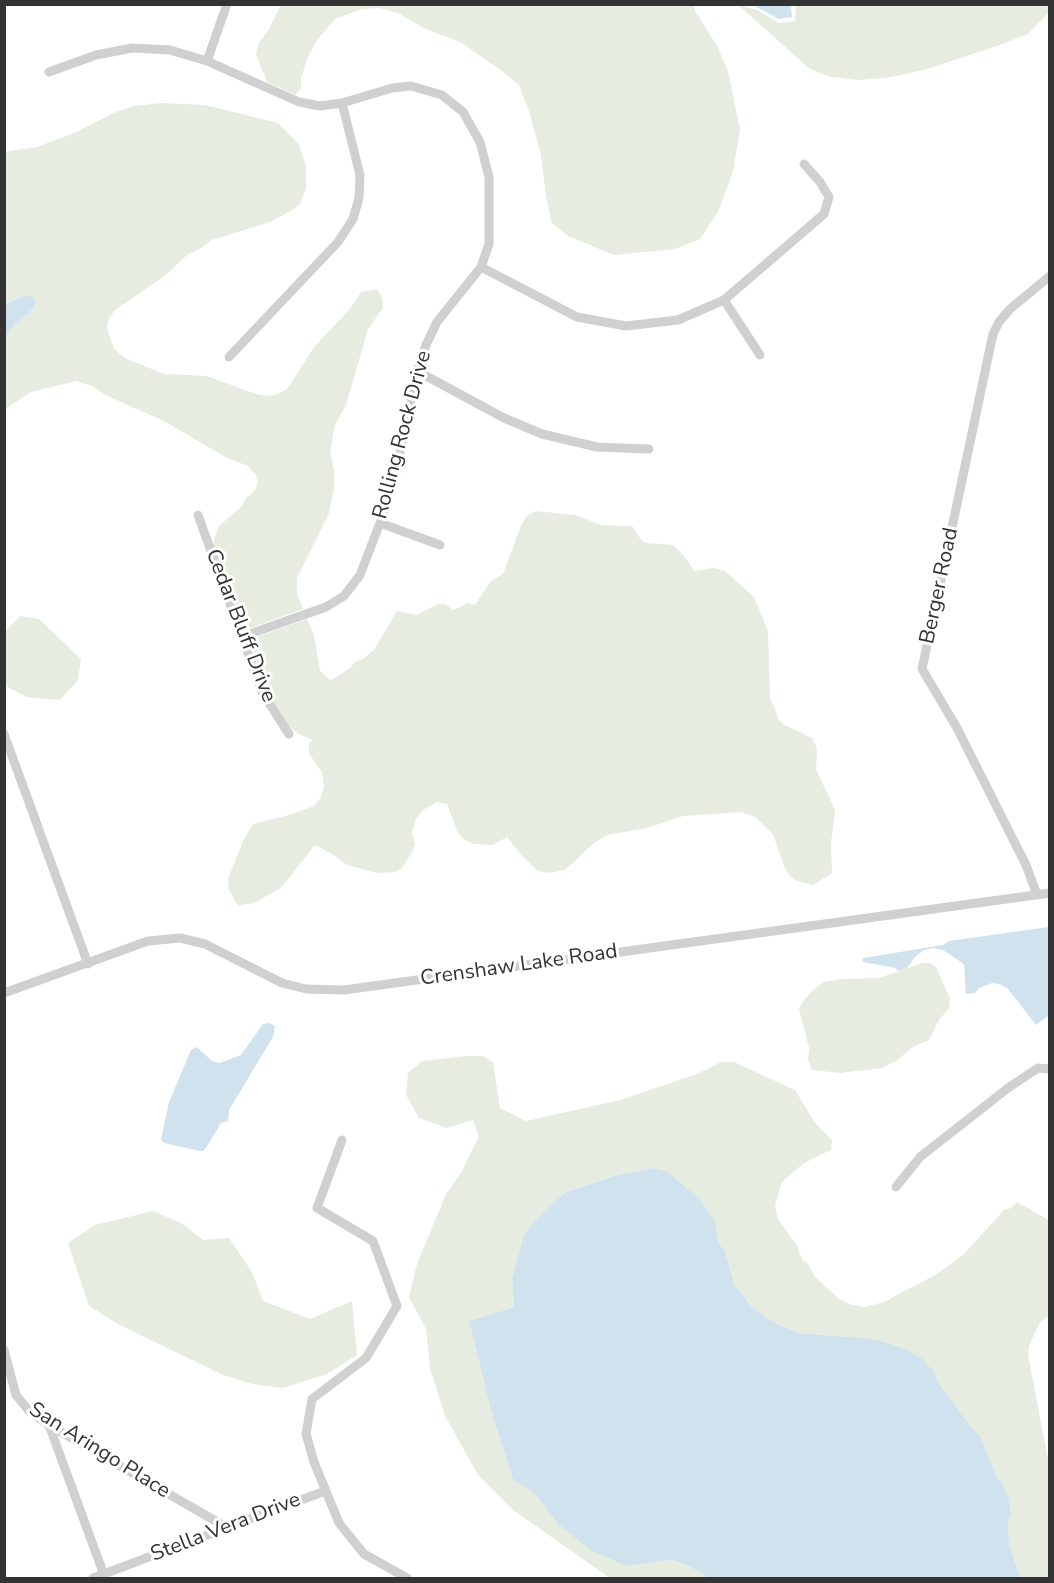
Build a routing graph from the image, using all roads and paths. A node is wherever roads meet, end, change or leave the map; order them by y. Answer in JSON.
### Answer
{"nodes":[{"id":1,"x":227,"y":4,"type":"edge"},
{"id":2,"x":207,"y":61,"type":"junction"},
{"id":3,"x":49,"y":72,"type":"dead end"},
{"id":4,"x":342,"y":103,"type":"junction"},
{"id":5,"x":804,"y":164,"type":"dead end"},
{"id":6,"x":481,"y":267,"type":"junction"},
{"id":7,"x":1050,"y":276,"type":"edge"},
{"id":8,"x":724,"y":300,"type":"junction"},
{"id":9,"x":760,"y":355,"type":"dead end"},
{"id":10,"x":229,"y":357,"type":"dead end"},
{"id":11,"x":417,"y":371,"type":"junction"},
{"id":12,"x":650,"y":449,"type":"dead end"},
{"id":13,"x":198,"y":515,"type":"dead end"},
{"id":14,"x":381,"y":523,"type":"junction"},
{"id":15,"x":440,"y":545,"type":"dead end"},
{"id":16,"x":241,"y":637,"type":"junction"},
{"id":17,"x":4,"y":734,"type":"edge"},
{"id":18,"x":289,"y":734,"type":"dead end"},
{"id":19,"x":1050,"y":893,"type":"edge"},
{"id":20,"x":1037,"y":895,"type":"junction"},
{"id":21,"x":88,"y":964,"type":"junction"},
{"id":22,"x":4,"y":993,"type":"edge"},
{"id":23,"x":1050,"y":1069,"type":"edge"},
{"id":24,"x":342,"y":1140,"type":"dead end"},
{"id":25,"x":896,"y":1187,"type":"dead end"},
{"id":26,"x":4,"y":1350,"type":"edge"},
{"id":27,"x":49,"y":1425,"type":"junction"},
{"id":28,"x":326,"y":1491,"type":"junction"},
{"id":29,"x":226,"y":1527,"type":"junction"},
{"id":30,"x":104,"y":1575,"type":"junction"},
{"id":31,"x":93,"y":1578,"type":"edge"},
{"id":32,"x":407,"y":1578,"type":"edge"}],
"edges":[{"from":1,"to":2,"type":"street"},
{"from":2,"to":3,"type":"street","name":"Rolling Rock Drive"},
{"from":2,"to":4,"type":"street","name":"Rolling Rock Drive"},
{"from":4,"to":6,"type":"street","name":"Rolling Rock Drive"},
{"from":4,"to":10,"type":"street"},
{"from":5,"to":8,"type":"street"},
{"from":6,"to":8,"type":"street"},
{"from":6,"to":11,"type":"street","name":"Rolling Rock Drive"},
{"from":7,"to":20,"type":"street","name":"Berger Road"},
{"from":8,"to":9,"type":"street"},
{"from":11,"to":12,"type":"street"},
{"from":11,"to":14,"type":"street","name":"Rolling Rock Drive"},
{"from":13,"to":16,"type":"street","name":"Cedar Bluff Drive"},
{"from":14,"to":15,"type":"street"},
{"from":14,"to":16,"type":"street","name":"Rolling Rock Drive"},
{"from":16,"to":18,"type":"street","name":"Cedar Bluff Drive"},
{"from":17,"to":21,"type":"street"},
{"from":19,"to":20,"type":"street","name":"Crenshaw Lake Road"},
{"from":20,"to":21,"type":"street","name":"Crenshaw Lake Road"},
{"from":21,"to":22,"type":"street","name":"Crenshaw Lake Road"},
{"from":23,"to":25,"type":"street"},
{"from":24,"to":28,"type":"street"},
{"from":26,"to":27,"type":"street","name":"San Aringo Place"},
{"from":27,"to":29,"type":"street","name":"San Aringo Place"},
{"from":27,"to":30,"type":"street"},
{"from":28,"to":29,"type":"street","name":"Stella Vera Drive"},
{"from":28,"to":32,"type":"street"},
{"from":29,"to":30,"type":"street","name":"Stella Vera Drive"},
{"from":30,"to":31,"type":"street","name":"Stella Vera Drive"}]}
